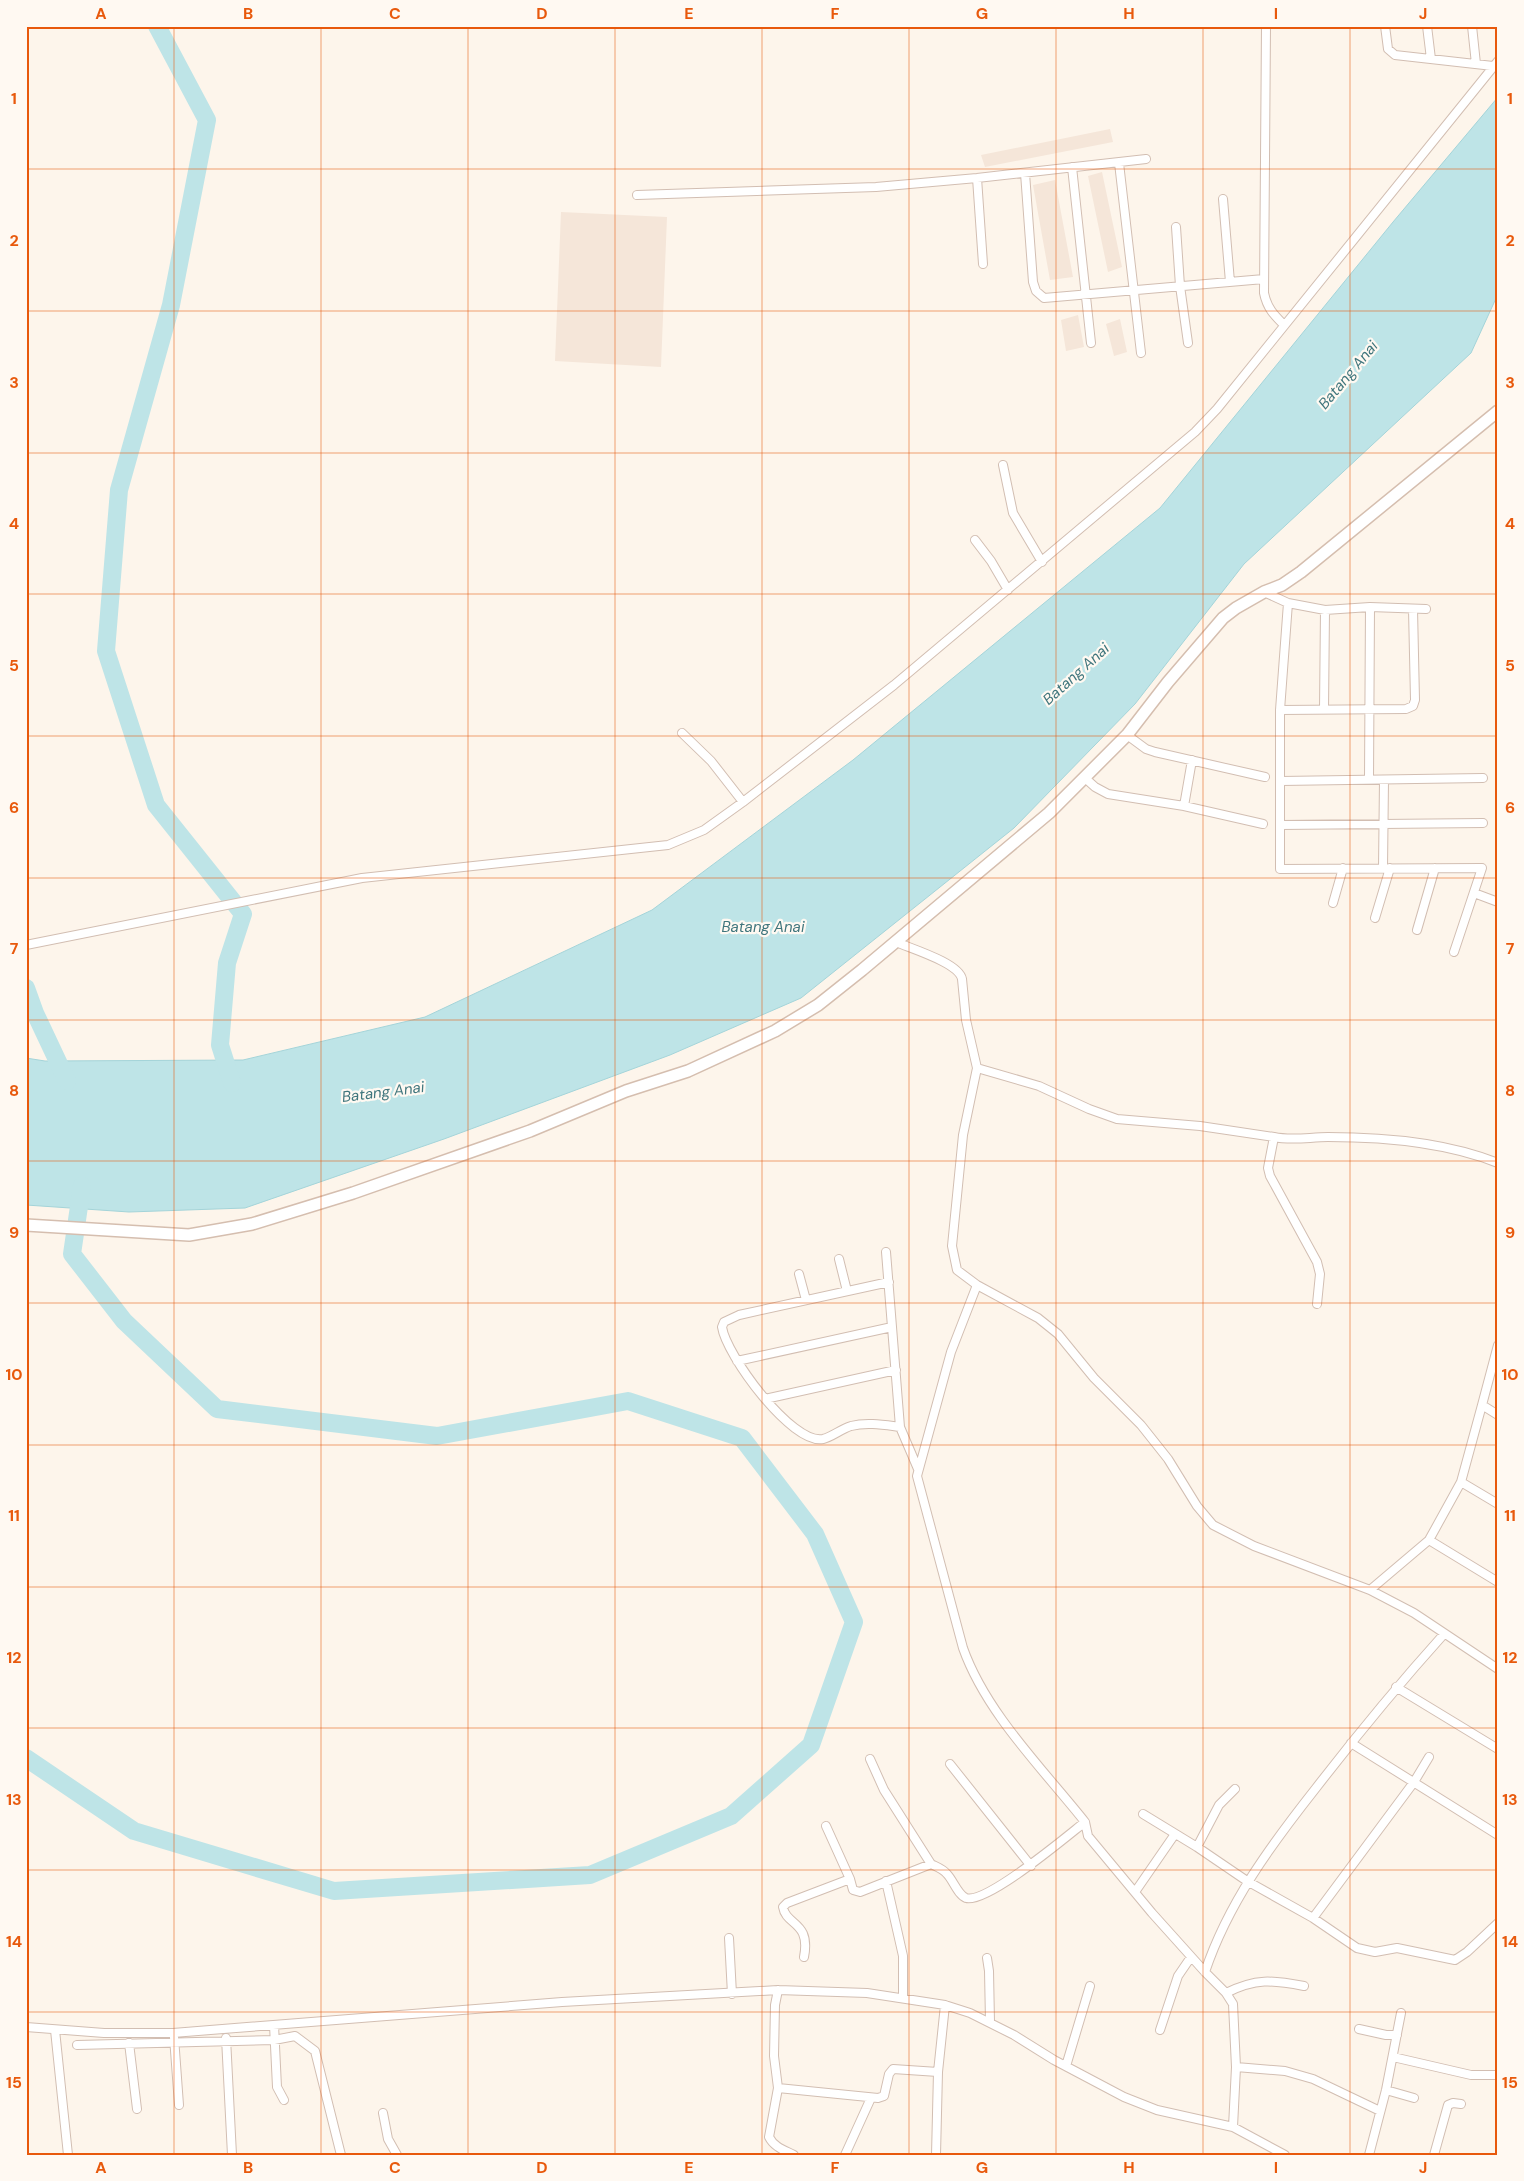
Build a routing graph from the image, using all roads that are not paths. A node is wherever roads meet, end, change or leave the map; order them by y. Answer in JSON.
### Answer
{"nodes":[{"id":1,"x":1266,"y":26,"type":"edge"},
{"id":2,"x":1385,"y":26,"type":"edge"},
{"id":3,"x":1427,"y":26,"type":"edge"},
{"id":4,"x":1472,"y":26,"type":"edge"},
{"id":5,"x":1431,"y":59,"type":"junction"},
{"id":6,"x":1496,"y":63,"type":"edge"},
{"id":7,"x":1476,"y":64,"type":"junction"},
{"id":8,"x":1146,"y":159,"type":"dead end"},
{"id":9,"x":1119,"y":163,"type":"junction"},
{"id":10,"x":1072,"y":167,"type":"junction"},
{"id":11,"x":1025,"y":173,"type":"junction"},
{"id":12,"x":977,"y":178,"type":"junction"},
{"id":13,"x":637,"y":195,"type":"dead end"},
{"id":14,"x":1223,"y":199,"type":"dead end"},
{"id":15,"x":1176,"y":227,"type":"dead end"},
{"id":16,"x":984,"y":264,"type":"dead end"},
{"id":17,"x":1264,"y":279,"type":"junction"},
{"id":18,"x":1230,"y":282,"type":"junction"},
{"id":19,"x":1180,"y":286,"type":"junction"},
{"id":20,"x":1135,"y":289,"type":"junction"},
{"id":21,"x":1086,"y":293,"type":"junction"},
{"id":22,"x":1284,"y":324,"type":"junction"},
{"id":23,"x":1091,"y":343,"type":"dead end"},
{"id":24,"x":1188,"y":343,"type":"dead end"},
{"id":25,"x":1141,"y":353,"type":"dead end"},
{"id":26,"x":1498,"y":411,"type":"edge"},
{"id":27,"x":1003,"y":465,"type":"dead end"},
{"id":28,"x":975,"y":540,"type":"dead end"},
{"id":29,"x":1042,"y":562,"type":"junction"},
{"id":30,"x":1008,"y":590,"type":"junction"},
{"id":31,"x":1264,"y":592,"type":"junction"},
{"id":32,"x":1288,"y":602,"type":"junction"},
{"id":33,"x":1370,"y":608,"type":"junction"},
{"id":34,"x":1413,"y":609,"type":"junction"},
{"id":35,"x":1426,"y":609,"type":"dead end"},
{"id":36,"x":1325,"y":610,"type":"junction"},
{"id":37,"x":1324,"y":709,"type":"junction"},
{"id":38,"x":1280,"y":710,"type":"junction"},
{"id":39,"x":1370,"y":710,"type":"junction"},
{"id":40,"x":682,"y":733,"type":"dead end"},
{"id":41,"x":1127,"y":735,"type":"junction"},
{"id":42,"x":1192,"y":760,"type":"junction"},
{"id":43,"x":1265,"y":777,"type":"dead end"},
{"id":44,"x":1085,"y":778,"type":"junction"},
{"id":45,"x":1483,"y":778,"type":"dead end"},
{"id":46,"x":1369,"y":780,"type":"junction"},
{"id":47,"x":1384,"y":780,"type":"junction"},
{"id":48,"x":1281,"y":781,"type":"junction"},
{"id":49,"x":743,"y":802,"type":"junction"},
{"id":50,"x":1184,"y":806,"type":"junction"},
{"id":51,"x":1483,"y":823,"type":"dead end"},
{"id":52,"x":1263,"y":824,"type":"dead end"},
{"id":53,"x":1383,"y":824,"type":"junction"},
{"id":54,"x":1280,"y":826,"type":"junction"},
{"id":55,"x":1343,"y":868,"type":"junction"},
{"id":56,"x":1386,"y":868,"type":"junction"},
{"id":57,"x":1435,"y":868,"type":"junction"},
{"id":58,"x":1474,"y":894,"type":"junction"},
{"id":59,"x":1498,"y":902,"type":"edge"},
{"id":60,"x":1333,"y":903,"type":"dead end"},
{"id":61,"x":1375,"y":918,"type":"dead end"},
{"id":62,"x":1417,"y":930,"type":"dead end"},
{"id":63,"x":896,"y":942,"type":"junction"},
{"id":64,"x":26,"y":945,"type":"edge"},
{"id":65,"x":1454,"y":952,"type":"dead end"},
{"id":66,"x":977,"y":1068,"type":"junction"},
{"id":67,"x":1274,"y":1137,"type":"junction"},
{"id":68,"x":1498,"y":1163,"type":"edge"},
{"id":69,"x":26,"y":1225,"type":"edge"},
{"id":70,"x":886,"y":1252,"type":"dead end"},
{"id":71,"x":839,"y":1259,"type":"dead end"},
{"id":72,"x":800,"y":1274,"type":"dead end"},
{"id":73,"x":888,"y":1282,"type":"junction"},
{"id":74,"x":976,"y":1285,"type":"junction"},
{"id":75,"x":847,"y":1292,"type":"junction"},
{"id":76,"x":806,"y":1300,"type":"junction"},
{"id":77,"x":1317,"y":1304,"type":"dead end"},
{"id":78,"x":892,"y":1327,"type":"junction"},
{"id":79,"x":1498,"y":1345,"type":"edge"},
{"id":80,"x":737,"y":1361,"type":"junction"},
{"id":81,"x":896,"y":1370,"type":"junction"},
{"id":82,"x":765,"y":1399,"type":"junction"},
{"id":83,"x":1482,"y":1405,"type":"junction"},
{"id":84,"x":1498,"y":1415,"type":"edge"},
{"id":85,"x":900,"y":1427,"type":"junction"},
{"id":86,"x":918,"y":1468,"type":"junction"},
{"id":87,"x":1461,"y":1482,"type":"junction"},
{"id":88,"x":1498,"y":1504,"type":"edge"},
{"id":89,"x":1429,"y":1540,"type":"junction"},
{"id":90,"x":1498,"y":1582,"type":"edge"},
{"id":91,"x":1370,"y":1590,"type":"junction"},
{"id":92,"x":1444,"y":1634,"type":"junction"},
{"id":93,"x":1498,"y":1669,"type":"edge"},
{"id":94,"x":1396,"y":1687,"type":"junction"},
{"id":95,"x":1350,"y":1743,"type":"junction"},
{"id":96,"x":1498,"y":1749,"type":"edge"},
{"id":97,"x":1428,"y":1757,"type":"dead end"},
{"id":98,"x":870,"y":1759,"type":"dead end"},
{"id":99,"x":950,"y":1764,"type":"dead end"},
{"id":100,"x":1414,"y":1782,"type":"junction"},
{"id":101,"x":1235,"y":1789,"type":"dead end"},
{"id":102,"x":1143,"y":1814,"type":"dead end"},
{"id":103,"x":1085,"y":1822,"type":"junction"},
{"id":104,"x":826,"y":1826,"type":"dead end"},
{"id":105,"x":1175,"y":1834,"type":"junction"},
{"id":106,"x":1498,"y":1835,"type":"edge"},
{"id":107,"x":1197,"y":1847,"type":"junction"},
{"id":108,"x":931,"y":1864,"type":"junction"},
{"id":109,"x":1031,"y":1866,"type":"junction"},
{"id":110,"x":850,"y":1879,"type":"junction"},
{"id":111,"x":886,"y":1881,"type":"junction"},
{"id":112,"x":1247,"y":1881,"type":"junction"},
{"id":113,"x":1134,"y":1892,"type":"junction"},
{"id":114,"x":1313,"y":1918,"type":"junction"},
{"id":115,"x":1498,"y":1923,"type":"edge"},
{"id":116,"x":729,"y":1938,"type":"dead end"},
{"id":117,"x":804,"y":1956,"type":"dead end"},
{"id":118,"x":1191,"y":1957,"type":"junction"},
{"id":119,"x":986,"y":1958,"type":"dead end"},
{"id":120,"x":1204,"y":1972,"type":"junction"},
{"id":121,"x":1090,"y":1986,"type":"dead end"},
{"id":122,"x":1304,"y":1986,"type":"dead end"},
{"id":123,"x":778,"y":1990,"type":"junction"},
{"id":124,"x":1226,"y":1993,"type":"junction"},
{"id":125,"x":732,"y":1994,"type":"junction"},
{"id":126,"x":903,"y":1997,"type":"junction"},
{"id":127,"x":945,"y":2005,"type":"junction"},
{"id":128,"x":1401,"y":2013,"type":"dead end"},
{"id":129,"x":990,"y":2022,"type":"junction"},
{"id":130,"x":274,"y":2025,"type":"junction"},
{"id":131,"x":26,"y":2027,"type":"edge"},
{"id":132,"x":226,"y":2028,"type":"junction"},
{"id":133,"x":1360,"y":2029,"type":"dead end"},
{"id":134,"x":55,"y":2030,"type":"junction"},
{"id":135,"x":1160,"y":2030,"type":"dead end"},
{"id":136,"x":173,"y":2033,"type":"junction"},
{"id":137,"x":1397,"y":2035,"type":"junction"},
{"id":138,"x":274,"y":2040,"type":"junction"},
{"id":139,"x":226,"y":2041,"type":"junction"},
{"id":140,"x":174,"y":2042,"type":"junction"},
{"id":141,"x":129,"y":2043,"type":"junction"},
{"id":142,"x":77,"y":2045,"type":"dead end"},
{"id":143,"x":1393,"y":2057,"type":"junction"},
{"id":144,"x":1066,"y":2066,"type":"junction"},
{"id":145,"x":1236,"y":2067,"type":"junction"},
{"id":146,"x":938,"y":2072,"type":"junction"},
{"id":147,"x":1498,"y":2075,"type":"edge"},
{"id":148,"x":778,"y":2088,"type":"junction"},
{"id":149,"x":1386,"y":2090,"type":"junction"},
{"id":150,"x":871,"y":2098,"type":"junction"},
{"id":151,"x":1414,"y":2098,"type":"dead end"},
{"id":152,"x":284,"y":2100,"type":"dead end"},
{"id":153,"x":1461,"y":2104,"type":"dead end"},
{"id":154,"x":179,"y":2105,"type":"dead end"},
{"id":155,"x":137,"y":2108,"type":"dead end"},
{"id":156,"x":1380,"y":2111,"type":"junction"},
{"id":157,"x":382,"y":2113,"type":"dead end"},
{"id":158,"x":1233,"y":2128,"type":"junction"},
{"id":159,"x":68,"y":2155,"type":"edge"},
{"id":160,"x":232,"y":2155,"type":"edge"},
{"id":161,"x":341,"y":2155,"type":"edge"},
{"id":162,"x":397,"y":2155,"type":"edge"},
{"id":163,"x":794,"y":2155,"type":"edge"},
{"id":164,"x":845,"y":2155,"type":"edge"},
{"id":165,"x":936,"y":2155,"type":"edge"},
{"id":166,"x":1285,"y":2155,"type":"edge"},
{"id":167,"x":1369,"y":2155,"type":"edge"},
{"id":168,"x":1434,"y":2155,"type":"edge"}],
"edges":[{"from":1,"to":17,"type":"street"},
{"from":2,"to":5,"type":"street"},
{"from":3,"to":5,"type":"street"},
{"from":4,"to":7,"type":"street"},
{"from":5,"to":7,"type":"street"},
{"from":6,"to":7,"type":"street"},
{"from":6,"to":22,"type":"street"},
{"from":8,"to":9,"type":"street"},
{"from":9,"to":10,"type":"street"},
{"from":9,"to":20,"type":"street"},
{"from":10,"to":11,"type":"street"},
{"from":10,"to":21,"type":"street"},
{"from":11,"to":12,"type":"street"},
{"from":11,"to":21,"type":"street"},
{"from":12,"to":13,"type":"street"},
{"from":12,"to":16,"type":"street"},
{"from":14,"to":18,"type":"street"},
{"from":15,"to":19,"type":"street"},
{"from":17,"to":18,"type":"street"},
{"from":17,"to":22,"type":"street"},
{"from":18,"to":19,"type":"street"},
{"from":19,"to":20,"type":"street"},
{"from":19,"to":24,"type":"street"},
{"from":20,"to":21,"type":"street"},
{"from":20,"to":25,"type":"street"},
{"from":21,"to":23,"type":"street"},
{"from":22,"to":29,"type":"street"},
{"from":26,"to":31,"type":"street"},
{"from":27,"to":29,"type":"street"},
{"from":28,"to":30,"type":"street"},
{"from":29,"to":30,"type":"street"},
{"from":30,"to":49,"type":"street"},
{"from":31,"to":32,"type":"street"},
{"from":31,"to":41,"type":"street"},
{"from":32,"to":36,"type":"street"},
{"from":32,"to":38,"type":"street"},
{"from":33,"to":34,"type":"street"},
{"from":33,"to":36,"type":"street"},
{"from":33,"to":39,"type":"street"},
{"from":34,"to":35,"type":"street"},
{"from":34,"to":39,"type":"street"},
{"from":36,"to":37,"type":"street"},
{"from":37,"to":38,"type":"street"},
{"from":37,"to":39,"type":"street"},
{"from":38,"to":48,"type":"street"},
{"from":39,"to":46,"type":"street"},
{"from":40,"to":49,"type":"street"},
{"from":41,"to":42,"type":"street"},
{"from":41,"to":44,"type":"street"},
{"from":42,"to":43,"type":"street"},
{"from":42,"to":50,"type":"street"},
{"from":44,"to":50,"type":"street"},
{"from":44,"to":63,"type":"street"},
{"from":45,"to":47,"type":"street"},
{"from":46,"to":47,"type":"street"},
{"from":46,"to":48,"type":"street"},
{"from":47,"to":53,"type":"street"},
{"from":48,"to":54,"type":"street"},
{"from":49,"to":64,"type":"street"},
{"from":50,"to":52,"type":"street"},
{"from":51,"to":53,"type":"street"},
{"from":53,"to":54,"type":"street"},
{"from":53,"to":56,"type":"street"},
{"from":54,"to":55,"type":"street"},
{"from":55,"to":56,"type":"street"},
{"from":55,"to":60,"type":"street"},
{"from":56,"to":57,"type":"street"},
{"from":56,"to":61,"type":"street"},
{"from":57,"to":58,"type":"street"},
{"from":57,"to":62,"type":"street"},
{"from":58,"to":59,"type":"street"},
{"from":58,"to":65,"type":"street"},
{"from":63,"to":66,"type":"street"},
{"from":63,"to":69,"type":"street"},
{"from":66,"to":67,"type":"street"},
{"from":66,"to":74,"type":"street"},
{"from":67,"to":68,"type":"street"},
{"from":67,"to":77,"type":"street"},
{"from":70,"to":73,"type":"street"},
{"from":71,"to":75,"type":"street"},
{"from":72,"to":76,"type":"street"},
{"from":73,"to":75,"type":"street"},
{"from":73,"to":78,"type":"street"},
{"from":74,"to":86,"type":"street"},
{"from":74,"to":91,"type":"street"},
{"from":75,"to":76,"type":"street"},
{"from":76,"to":80,"type":"street"},
{"from":78,"to":80,"type":"street"},
{"from":78,"to":81,"type":"street"},
{"from":79,"to":83,"type":"street"},
{"from":80,"to":82,"type":"street"},
{"from":81,"to":82,"type":"street"},
{"from":81,"to":85,"type":"street"},
{"from":82,"to":85,"type":"street"},
{"from":83,"to":84,"type":"street"},
{"from":83,"to":87,"type":"street"},
{"from":85,"to":86,"type":"street"},
{"from":86,"to":103,"type":"street"},
{"from":87,"to":88,"type":"street"},
{"from":87,"to":89,"type":"street"},
{"from":89,"to":90,"type":"street"},
{"from":89,"to":91,"type":"street"},
{"from":91,"to":92,"type":"street"},
{"from":92,"to":93,"type":"street"},
{"from":92,"to":94,"type":"street"},
{"from":94,"to":95,"type":"street"},
{"from":94,"to":96,"type":"street"},
{"from":95,"to":100,"type":"street"},
{"from":95,"to":112,"type":"street"},
{"from":97,"to":100,"type":"street"},
{"from":98,"to":108,"type":"street"},
{"from":99,"to":109,"type":"street"},
{"from":100,"to":106,"type":"street"},
{"from":100,"to":114,"type":"street"},
{"from":101,"to":107,"type":"street"},
{"from":102,"to":105,"type":"street"},
{"from":103,"to":109,"type":"street"},
{"from":103,"to":113,"type":"street"},
{"from":104,"to":110,"type":"street"},
{"from":105,"to":107,"type":"street"},
{"from":105,"to":113,"type":"street"},
{"from":107,"to":112,"type":"street"},
{"from":108,"to":109,"type":"street"},
{"from":108,"to":111,"type":"street"},
{"from":110,"to":111,"type":"street"},
{"from":110,"to":117,"type":"street"},
{"from":111,"to":126,"type":"street"},
{"from":112,"to":114,"type":"street"},
{"from":112,"to":120,"type":"street"},
{"from":113,"to":118,"type":"street"},
{"from":114,"to":115,"type":"street"},
{"from":116,"to":125,"type":"street"},
{"from":118,"to":120,"type":"street"},
{"from":118,"to":135,"type":"street"},
{"from":119,"to":129,"type":"street"},
{"from":120,"to":124,"type":"street"},
{"from":121,"to":144,"type":"street"},
{"from":122,"to":124,"type":"street"},
{"from":123,"to":125,"type":"street"},
{"from":123,"to":126,"type":"street"},
{"from":123,"to":148,"type":"street"},
{"from":124,"to":145,"type":"street"},
{"from":125,"to":130,"type":"street"},
{"from":126,"to":127,"type":"street"},
{"from":127,"to":129,"type":"street"},
{"from":127,"to":146,"type":"street"},
{"from":128,"to":137,"type":"street"},
{"from":129,"to":144,"type":"street"},
{"from":130,"to":132,"type":"street"},
{"from":130,"to":138,"type":"street"},
{"from":131,"to":134,"type":"street"},
{"from":132,"to":136,"type":"street"},
{"from":132,"to":139,"type":"street"},
{"from":133,"to":137,"type":"street"},
{"from":134,"to":136,"type":"street"},
{"from":134,"to":159,"type":"street"},
{"from":136,"to":140,"type":"street"},
{"from":137,"to":143,"type":"street"},
{"from":138,"to":139,"type":"street"},
{"from":138,"to":152,"type":"street"},
{"from":138,"to":161,"type":"street"},
{"from":139,"to":140,"type":"street"},
{"from":139,"to":160,"type":"street"},
{"from":140,"to":141,"type":"street"},
{"from":140,"to":154,"type":"street"},
{"from":141,"to":142,"type":"street"},
{"from":141,"to":155,"type":"street"},
{"from":143,"to":147,"type":"street"},
{"from":143,"to":149,"type":"street"},
{"from":144,"to":158,"type":"street"},
{"from":145,"to":156,"type":"street"},
{"from":145,"to":158,"type":"street"},
{"from":146,"to":150,"type":"street"},
{"from":146,"to":165,"type":"street"},
{"from":148,"to":150,"type":"street"},
{"from":148,"to":163,"type":"street"},
{"from":149,"to":151,"type":"street"},
{"from":149,"to":156,"type":"street"},
{"from":150,"to":164,"type":"street"},
{"from":153,"to":168,"type":"street"},
{"from":156,"to":167,"type":"street"},
{"from":157,"to":162,"type":"street"},
{"from":158,"to":166,"type":"street"}]}
